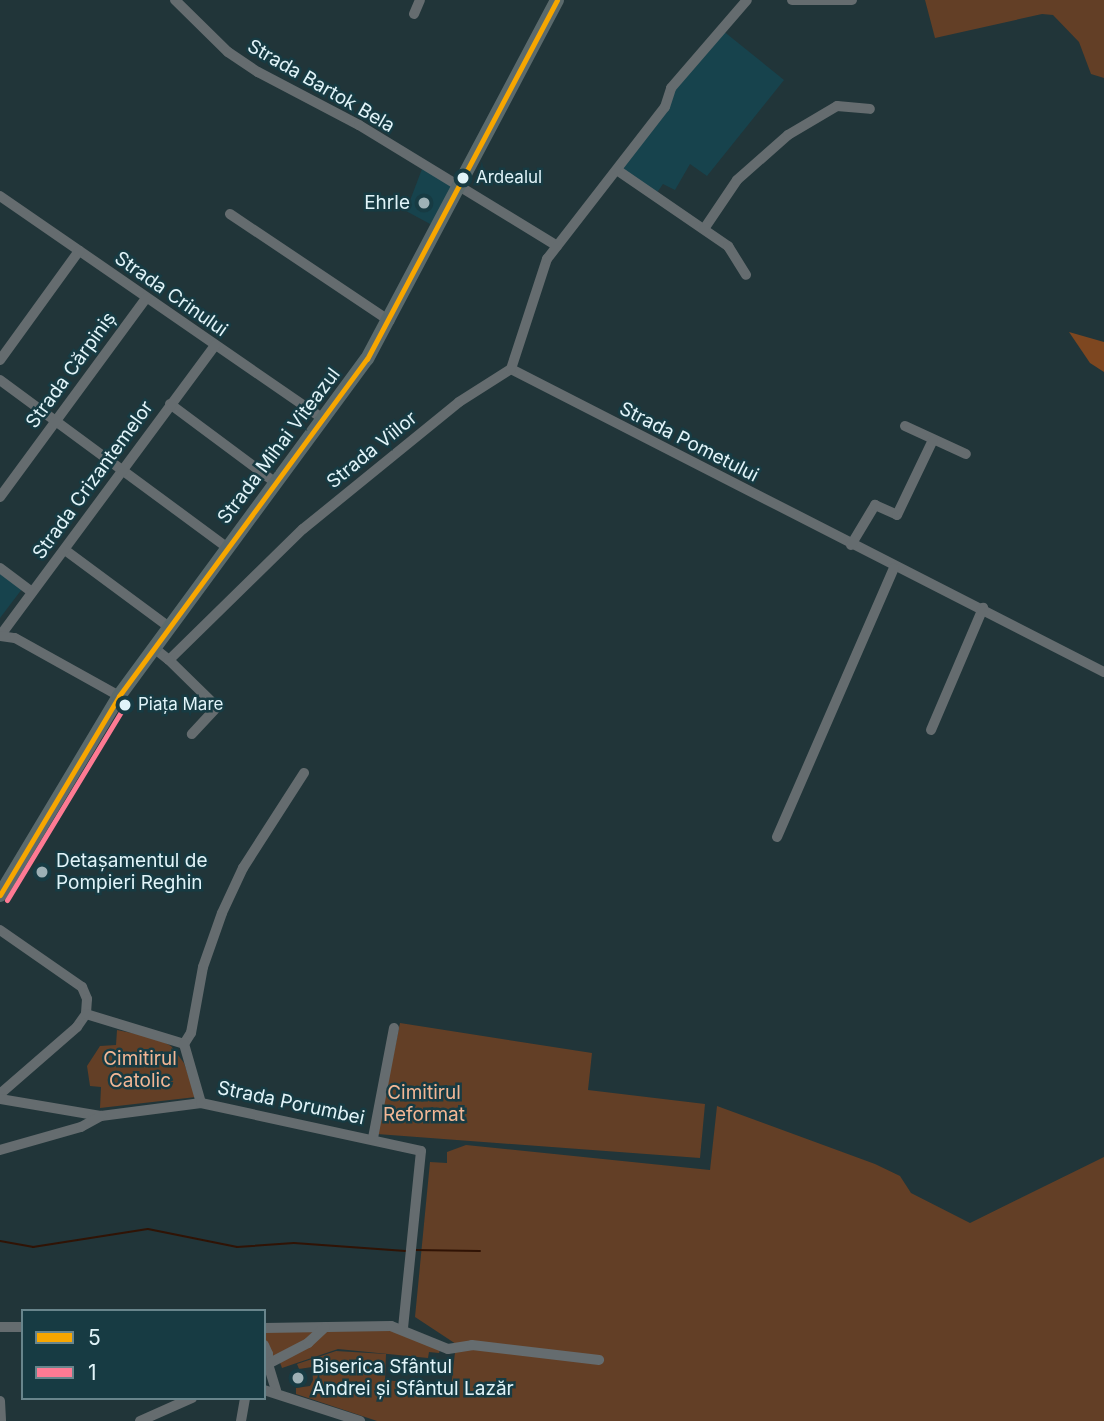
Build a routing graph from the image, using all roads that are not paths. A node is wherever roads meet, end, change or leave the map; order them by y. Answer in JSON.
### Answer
{"nodes":[{"id":1,"x":175,"y":0,"type":"edge"},
{"id":2,"x":420,"y":0,"type":"edge"},
{"id":3,"x":557,"y":0,"type":"edge"},
{"id":4,"x":747,"y":0,"type":"edge"},
{"id":5,"x":792,"y":0,"type":"edge"},
{"id":6,"x":852,"y":0,"type":"edge"},
{"id":7,"x":414,"y":14,"type":"dead end"},
{"id":8,"x":870,"y":108,"type":"dead end"},
{"id":9,"x":617,"y":170,"type":"junction"},
{"id":10,"x":461,"y":185,"type":"junction"},
{"id":11,"x":2,"y":201,"type":"edge"},
{"id":12,"x":230,"y":214,"type":"dead end"},
{"id":13,"x":704,"y":229,"type":"junction"},
{"id":14,"x":557,"y":246,"type":"junction"},
{"id":15,"x":79,"y":251,"type":"junction"},
{"id":16,"x":746,"y":275,"type":"dead end"},
{"id":17,"x":146,"y":298,"type":"junction"},
{"id":18,"x":390,"y":321,"type":"junction"},
{"id":19,"x":215,"y":345,"type":"junction"},
{"id":20,"x":0,"y":360,"type":"edge"},
{"id":21,"x":511,"y":369,"type":"junction"},
{"id":22,"x":0,"y":380,"type":"edge"},
{"id":23,"x":170,"y":404,"type":"junction"},
{"id":24,"x":323,"y":419,"type":"junction"},
{"id":25,"x":55,"y":421,"type":"junction"},
{"id":26,"x":905,"y":426,"type":"dead end"},
{"id":27,"x":933,"y":440,"type":"junction"},
{"id":28,"x":967,"y":454,"type":"dead end"},
{"id":29,"x":123,"y":470,"type":"junction"},
{"id":30,"x":276,"y":483,"type":"junction"},
{"id":31,"x":0,"y":497,"type":"edge"},
{"id":32,"x":851,"y":545,"type":"junction"},
{"id":33,"x":228,"y":548,"type":"junction"},
{"id":34,"x":65,"y":550,"type":"junction"},
{"id":35,"x":0,"y":568,"type":"edge"},
{"id":36,"x":894,"y":568,"type":"junction"},
{"id":37,"x":32,"y":592,"type":"junction"},
{"id":38,"x":983,"y":608,"type":"junction"},
{"id":39,"x":169,"y":626,"type":"junction"},
{"id":40,"x":0,"y":636,"type":"edge"},
{"id":41,"x":153,"y":648,"type":"junction"},
{"id":42,"x":169,"y":660,"type":"junction"},
{"id":43,"x":1103,"y":669,"type":"edge"},
{"id":44,"x":120,"y":696,"type":"junction"},
{"id":45,"x":931,"y":730,"type":"dead end"},
{"id":46,"x":192,"y":734,"type":"dead end"},
{"id":47,"x":304,"y":773,"type":"dead end"},
{"id":48,"x":777,"y":837,"type":"dead end"},
{"id":49,"x":0,"y":895,"type":"edge"},
{"id":50,"x":0,"y":930,"type":"edge"},
{"id":51,"x":86,"y":1014,"type":"junction"},
{"id":52,"x":394,"y":1028,"type":"dead end"},
{"id":53,"x":184,"y":1044,"type":"junction"},
{"id":54,"x":0,"y":1097,"type":"edge"},
{"id":55,"x":201,"y":1103,"type":"junction"},
{"id":56,"x":101,"y":1116,"type":"junction"},
{"id":57,"x":373,"y":1138,"type":"junction"},
{"id":58,"x":0,"y":1150,"type":"edge"},
{"id":59,"x":0,"y":1327,"type":"edge"},
{"id":60,"x":21,"y":1327,"type":"edge"},
{"id":61,"x":326,"y":1327,"type":"junction"},
{"id":62,"x":403,"y":1327,"type":"junction"},
{"id":63,"x":266,"y":1328,"type":"edge"},
{"id":64,"x":599,"y":1360,"type":"dead end"},
{"id":65,"x":266,"y":1365,"type":"edge"},
{"id":66,"x":266,"y":1368,"type":"edge"},
{"id":67,"x":266,"y":1390,"type":"edge"},
{"id":68,"x":276,"y":1391,"type":"junction"},
{"id":69,"x":187,"y":1400,"type":"edge"},
{"id":70,"x":245,"y":1400,"type":"edge"},
{"id":71,"x":0,"y":1401,"type":"edge"},
{"id":72,"x":335,"y":1417,"type":"edge"},
{"id":73,"x":1,"y":1421,"type":"edge"},
{"id":74,"x":140,"y":1421,"type":"edge"},
{"id":75,"x":241,"y":1421,"type":"edge"},
{"id":76,"x":360,"y":1421,"type":"edge"}],
"edges":[{"from":1,"to":10,"type":"street","name":"Strada Bartok Bela"},
{"from":2,"to":7,"type":"street"},
{"from":3,"to":10,"type":"highway","name":"Strada Mihai Viteazul"},
{"from":4,"to":9,"type":"street"},
{"from":5,"to":6,"type":"street"},
{"from":8,"to":13,"type":"street"},
{"from":9,"to":13,"type":"street"},
{"from":9,"to":14,"type":"street"},
{"from":10,"to":14,"type":"street"},
{"from":10,"to":18,"type":"highway","name":"Strada Mihai Viteazul"},
{"from":11,"to":15,"type":"street","name":"Strada Crinului"},
{"from":12,"to":18,"type":"street"},
{"from":13,"to":16,"type":"street"},
{"from":14,"to":21,"type":"street"},
{"from":15,"to":17,"type":"street","name":"Strada Crinului"},
{"from":15,"to":20,"type":"street"},
{"from":17,"to":19,"type":"street","name":"Strada Crinului"},
{"from":17,"to":25,"type":"street","name":"Strada Cărpiniș"},
{"from":18,"to":24,"type":"highway","name":"Strada Mihai Viteazul"},
{"from":19,"to":23,"type":"street","name":"Strada Crizantemelor"},
{"from":19,"to":24,"type":"street","name":"Strada Crinului"},
{"from":21,"to":32,"type":"street","name":"Strada Pometului"},
{"from":21,"to":42,"type":"street","name":"Strada Viilor"},
{"from":22,"to":25,"type":"street"},
{"from":23,"to":29,"type":"street","name":"Strada Crizantemelor"},
{"from":23,"to":30,"type":"street"},
{"from":24,"to":30,"type":"highway","name":"Strada Mihai Viteazul"},
{"from":25,"to":29,"type":"street"},
{"from":25,"to":31,"type":"street","name":"Strada Cărpiniș"},
{"from":26,"to":27,"type":"street"},
{"from":27,"to":28,"type":"street"},
{"from":27,"to":32,"type":"street"},
{"from":29,"to":33,"type":"street"},
{"from":29,"to":34,"type":"street","name":"Strada Crizantemelor"},
{"from":30,"to":33,"type":"highway","name":"Strada Mihai Viteazul"},
{"from":32,"to":36,"type":"street","name":"Strada Pometului"},
{"from":33,"to":39,"type":"highway","name":"Strada Mihai Viteazul"},
{"from":34,"to":37,"type":"street","name":"Strada Crizantemelor"},
{"from":34,"to":39,"type":"street"},
{"from":35,"to":37,"type":"street"},
{"from":36,"to":38,"type":"street","name":"Strada Pometului"},
{"from":36,"to":48,"type":"street"},
{"from":37,"to":40,"type":"street","name":"Strada Crizantemelor"},
{"from":38,"to":43,"type":"street","name":"Strada Pometului"},
{"from":38,"to":45,"type":"street"},
{"from":39,"to":41,"type":"highway","name":"Strada Mihai Viteazul"},
{"from":40,"to":44,"type":"street"},
{"from":41,"to":42,"type":"street"},
{"from":41,"to":44,"type":"highway","name":"Strada Mihai Viteazul"},
{"from":42,"to":46,"type":"street"},
{"from":44,"to":49,"type":"highway","name":"Strada Mihai Viteazul"},
{"from":47,"to":53,"type":"street"},
{"from":50,"to":51,"type":"street"},
{"from":51,"to":53,"type":"street"},
{"from":51,"to":54,"type":"street"},
{"from":52,"to":57,"type":"street","name":"Strada Porumbei"},
{"from":53,"to":55,"type":"street","name":"Strada Porumbei"},
{"from":54,"to":56,"type":"street","name":"Strada Porumbei"},
{"from":55,"to":56,"type":"street","name":"Strada Porumbei"},
{"from":55,"to":57,"type":"street","name":"Strada Porumbei"},
{"from":56,"to":58,"type":"street"},
{"from":57,"to":62,"type":"street","name":"Strada Porumbei"},
{"from":59,"to":60,"type":"street"},
{"from":61,"to":62,"type":"street"},
{"from":61,"to":63,"type":"street"},
{"from":61,"to":65,"type":"street"},
{"from":62,"to":64,"type":"street"},
{"from":66,"to":68,"type":"street"},
{"from":67,"to":68,"type":"street"},
{"from":68,"to":72,"type":"street"},
{"from":69,"to":74,"type":"street"},
{"from":70,"to":75,"type":"street"},
{"from":71,"to":73,"type":"street"},
{"from":72,"to":76,"type":"street"}]}
